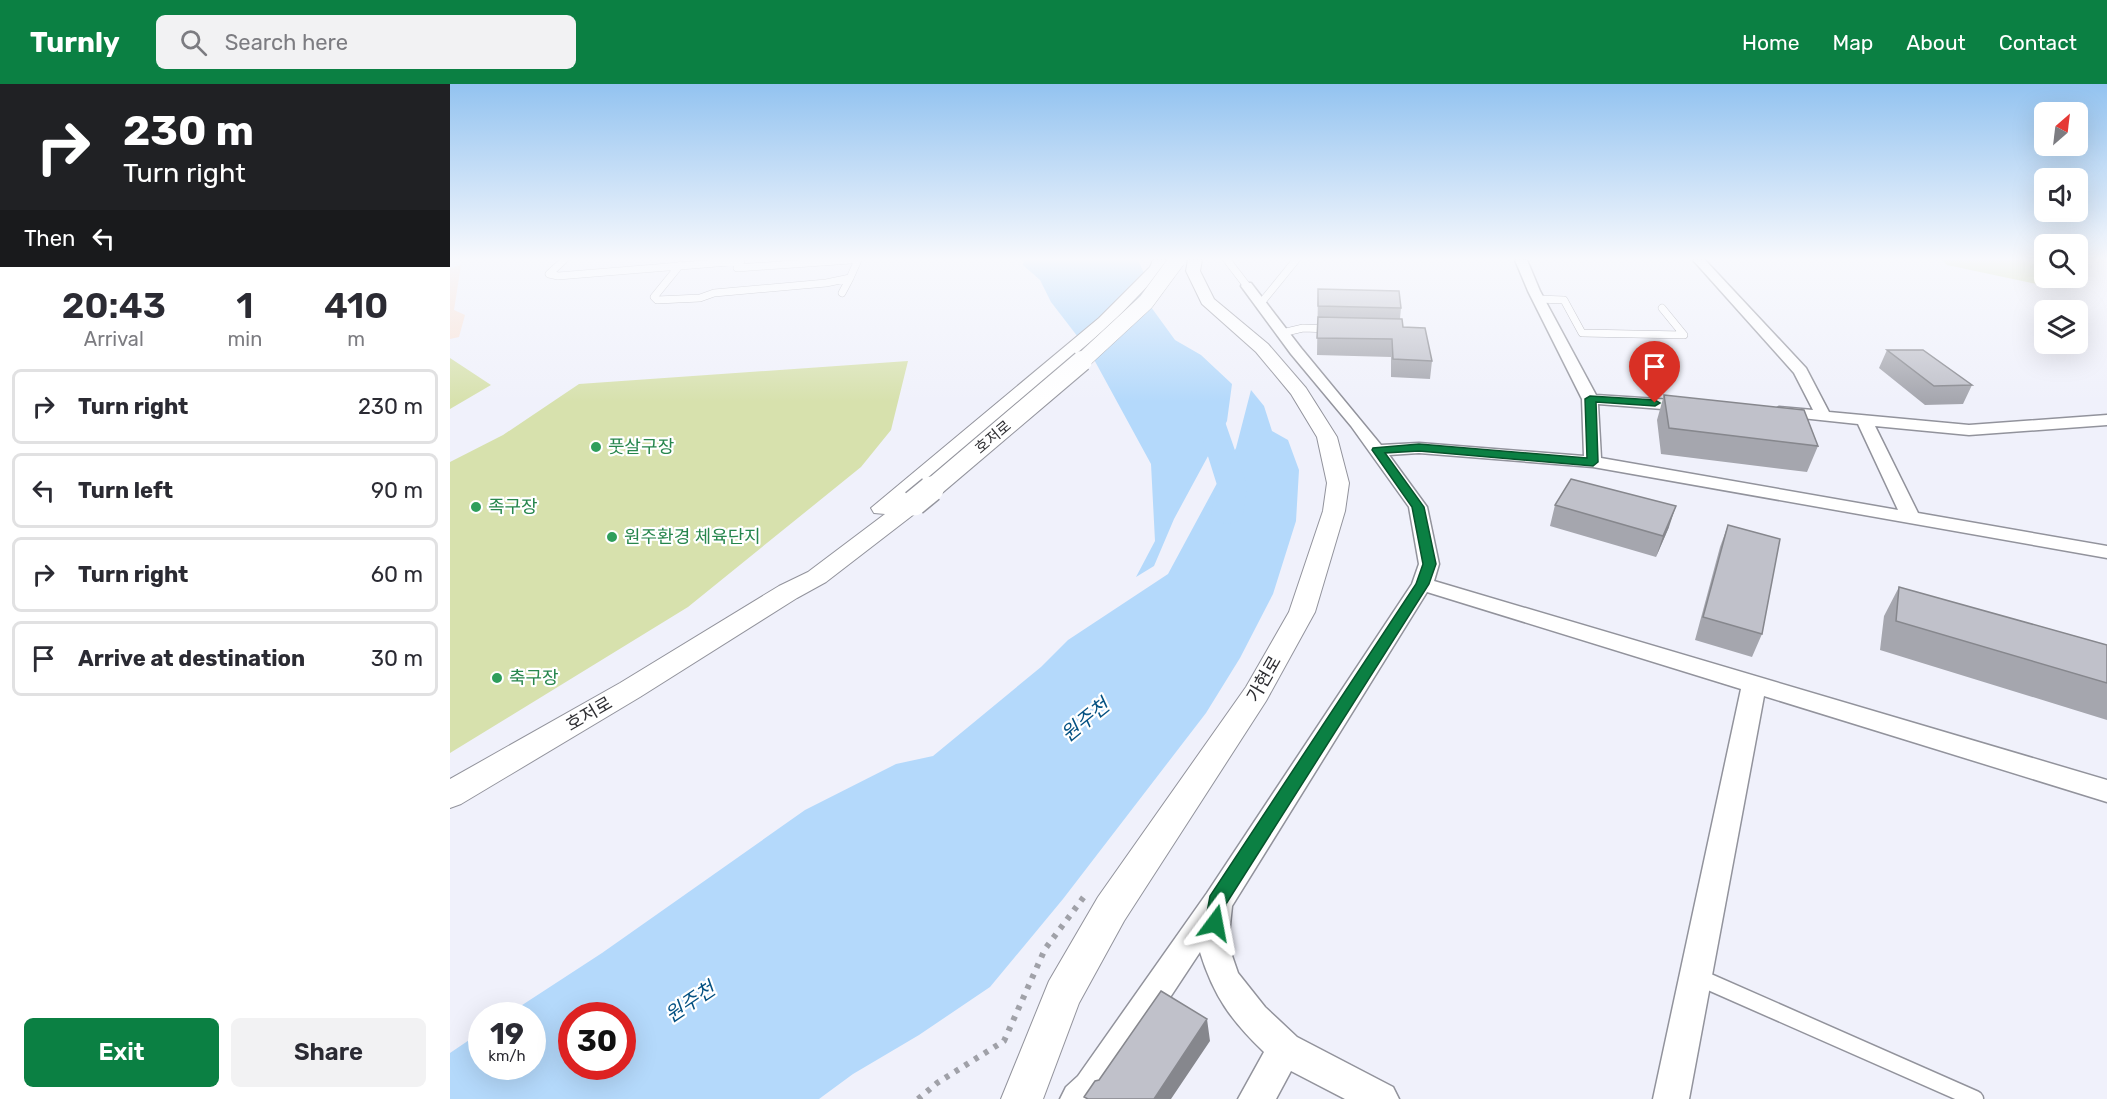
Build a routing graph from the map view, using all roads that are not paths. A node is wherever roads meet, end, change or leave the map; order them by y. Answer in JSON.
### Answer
{"nodes":[{"id":1,"x":1118,"y":307,"type":"edge"},
{"id":2,"x":1141,"y":307,"type":"edge"},
{"id":3,"x":1215,"y":307,"type":"edge"},
{"id":4,"x":1265,"y":307,"type":"edge"},
{"id":5,"x":1542,"y":307,"type":"edge"},
{"id":6,"x":1568,"y":307,"type":"edge"},
{"id":7,"x":1743,"y":307,"type":"edge"},
{"id":8,"x":1662,"y":308,"type":"dead end"},
{"id":9,"x":1335,"y":329,"type":"edge"},
{"id":10,"x":1282,"y":333,"type":"junction"},
{"id":11,"x":1590,"y":399,"type":"junction"},
{"id":12,"x":1705,"y":407,"type":"edge"},
{"id":13,"x":1762,"y":411,"type":"edge"},
{"id":14,"x":1824,"y":417,"type":"junction"},
{"id":15,"x":1864,"y":420,"type":"junction"},
{"id":16,"x":2107,"y":420,"type":"edge"},
{"id":17,"x":1377,"y":450,"type":"junction"},
{"id":18,"x":1593,"y":462,"type":"junction"},
{"id":19,"x":903,"y":502,"type":"junction"},
{"id":20,"x":1911,"y":518,"type":"junction"},
{"id":21,"x":2107,"y":552,"type":"edge"},
{"id":22,"x":1422,"y":584,"type":"junction"},
{"id":23,"x":1754,"y":684,"type":"junction"},
{"id":24,"x":2107,"y":791,"type":"edge"},
{"id":25,"x":450,"y":795,"type":"edge"},
{"id":26,"x":1217,"y":903,"type":"junction"},
{"id":27,"x":1695,"y":976,"type":"junction"},
{"id":28,"x":1285,"y":1049,"type":"junction"},
{"id":29,"x":1022,"y":1099,"type":"edge"},
{"id":30,"x":1078,"y":1099,"type":"edge"},
{"id":31,"x":1256,"y":1099,"type":"edge"},
{"id":32,"x":1381,"y":1099,"type":"edge"},
{"id":33,"x":1671,"y":1099,"type":"edge"},
{"id":34,"x":1975,"y":1099,"type":"edge"}],
"edges":[{"from":1,"to":19,"type":"street","name":"호저로"},
{"from":2,"to":19,"type":"street","name":"호저로","bridge":true},
{"from":3,"to":29,"type":"street","name":"가현로"},
{"from":4,"to":10,"type":"street"},
{"from":5,"to":11,"type":"street"},
{"from":6,"to":8,"type":"lane"},
{"from":7,"to":14,"type":"street"},
{"from":9,"to":10,"type":"lane"},
{"from":10,"to":17,"type":"street"},
{"from":11,"to":12,"type":"street"},
{"from":11,"to":18,"type":"street"},
{"from":13,"to":14,"type":"street"},
{"from":14,"to":15,"type":"street"},
{"from":15,"to":16,"type":"street"},
{"from":15,"to":20,"type":"street"},
{"from":17,"to":18,"type":"street"},
{"from":17,"to":22,"type":"street"},
{"from":18,"to":20,"type":"street"},
{"from":19,"to":25,"type":"street","name":"호저로"},
{"from":20,"to":21,"type":"street"},
{"from":22,"to":23,"type":"street"},
{"from":22,"to":26,"type":"street"},
{"from":23,"to":24,"type":"street"},
{"from":23,"to":27,"type":"street"},
{"from":26,"to":28,"type":"street"},
{"from":26,"to":30,"type":"street"},
{"from":27,"to":33,"type":"street"},
{"from":27,"to":34,"type":"lane"},
{"from":28,"to":31,"type":"street"},
{"from":28,"to":32,"type":"street"}]}
